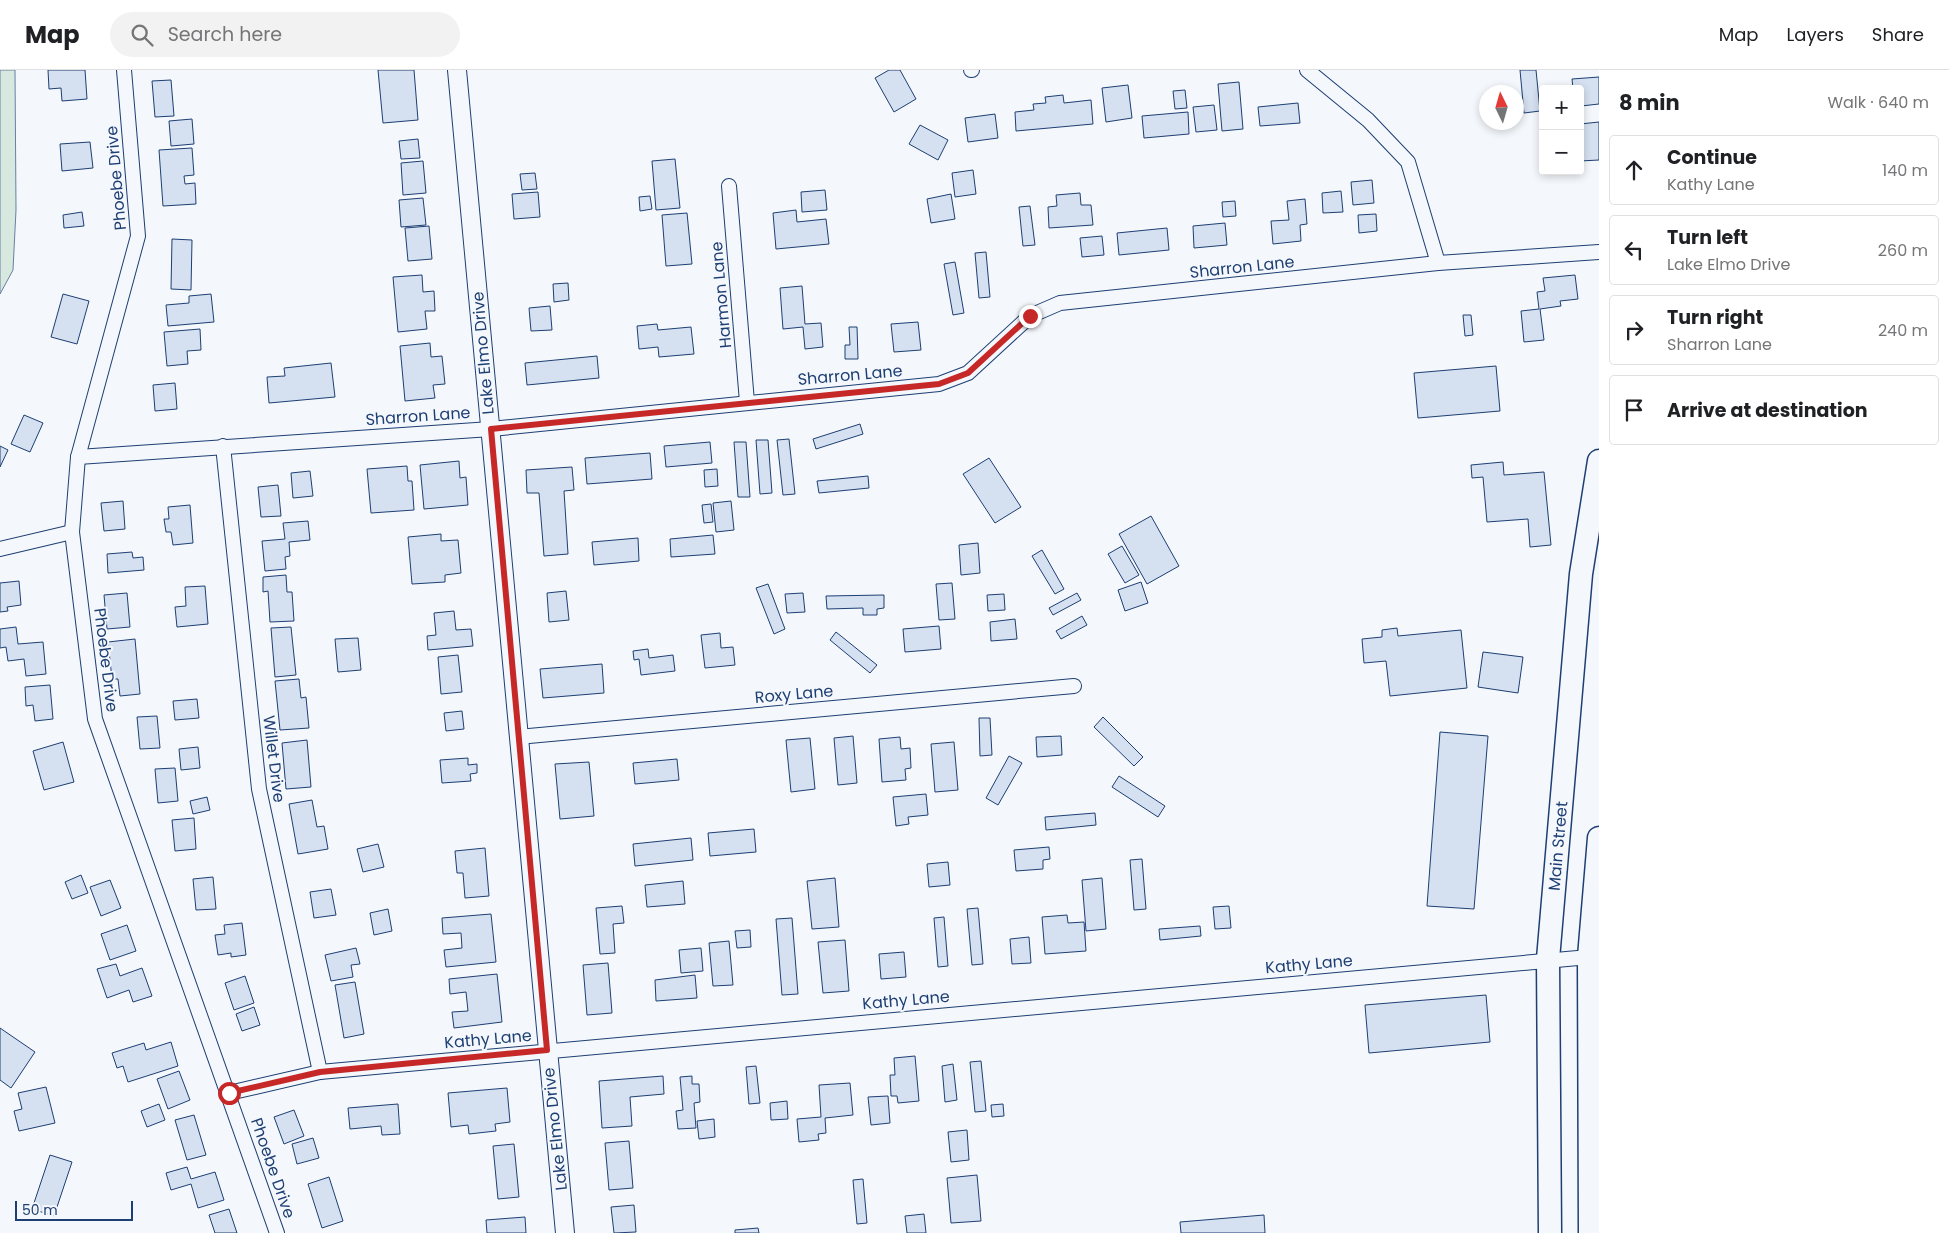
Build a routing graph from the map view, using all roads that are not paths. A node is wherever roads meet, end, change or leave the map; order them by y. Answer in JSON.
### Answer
{"nodes":[{"id":1,"x":124,"y":70,"type":"edge"},
{"id":2,"x":457,"y":70,"type":"edge"},
{"id":3,"x":1307,"y":70,"type":"edge"},
{"id":4,"x":729,"y":186,"type":"dead end"},
{"id":5,"x":1599,"y":252,"type":"edge"},
{"id":6,"x":1438,"y":264,"type":"junction"},
{"id":7,"x":747,"y":402,"type":"junction"},
{"id":8,"x":491,"y":429,"type":"junction"},
{"id":9,"x":223,"y":446,"type":"junction"},
{"id":10,"x":78,"y":458,"type":"junction"},
{"id":11,"x":1599,"y":461,"type":"edge"},
{"id":12,"x":72,"y":532,"type":"junction"},
{"id":13,"x":0,"y":549,"type":"edge"},
{"id":14,"x":1074,"y":686,"type":"dead end"},
{"id":15,"x":518,"y":737,"type":"junction"},
{"id":16,"x":1599,"y":838,"type":"edge"},
{"id":17,"x":1589,"y":958,"type":"junction"},
{"id":18,"x":1548,"y":959,"type":"junction"},
{"id":19,"x":547,"y":1050,"type":"junction"},
{"id":20,"x":320,"y":1072,"type":"junction"},
{"id":21,"x":229,"y":1093,"type":"junction"},
{"id":22,"x":278,"y":1233,"type":"edge"},
{"id":23,"x":565,"y":1233,"type":"edge"},
{"id":24,"x":1550,"y":1233,"type":"edge"},
{"id":25,"x":1590,"y":1233,"type":"edge"}],
"edges":[{"from":1,"to":10,"type":"street","name":"Phoebe Drive"},
{"from":2,"to":8,"type":"street","name":"Lake Elmo Drive"},
{"from":3,"to":6,"type":"street"},
{"from":4,"to":7,"type":"street","name":"Harmon Lane"},
{"from":5,"to":6,"type":"street","name":"Sharron Lane"},
{"from":6,"to":7,"type":"street","name":"Sharron Lane"},
{"from":7,"to":8,"type":"street","name":"Sharron Lane"},
{"from":8,"to":9,"type":"street","name":"Sharron Lane"},
{"from":8,"to":15,"type":"street","name":"Lake Elmo Drive"},
{"from":9,"to":10,"type":"street","name":"Sharron Lane"},
{"from":9,"to":20,"type":"street","name":"Willet Drive"},
{"from":10,"to":12,"type":"street","name":"Phoebe Drive"},
{"from":11,"to":18,"type":"main road","name":"Main Street"},
{"from":12,"to":13,"type":"street"},
{"from":12,"to":21,"type":"street","name":"Phoebe Drive"},
{"from":14,"to":15,"type":"street","name":"Roxy Lane"},
{"from":15,"to":19,"type":"street","name":"Lake Elmo Drive"},
{"from":16,"to":17,"type":"main road"},
{"from":17,"to":18,"type":"street","name":"Kathy Lane"},
{"from":17,"to":25,"type":"main road"},
{"from":18,"to":19,"type":"street","name":"Kathy Lane"},
{"from":18,"to":24,"type":"main road","name":"Main Street"},
{"from":19,"to":20,"type":"street","name":"Kathy Lane"},
{"from":19,"to":23,"type":"street","name":"Lake Elmo Drive"},
{"from":20,"to":21,"type":"street","name":"Kathy Lane"},
{"from":21,"to":22,"type":"street","name":"Phoebe Drive"}]}
